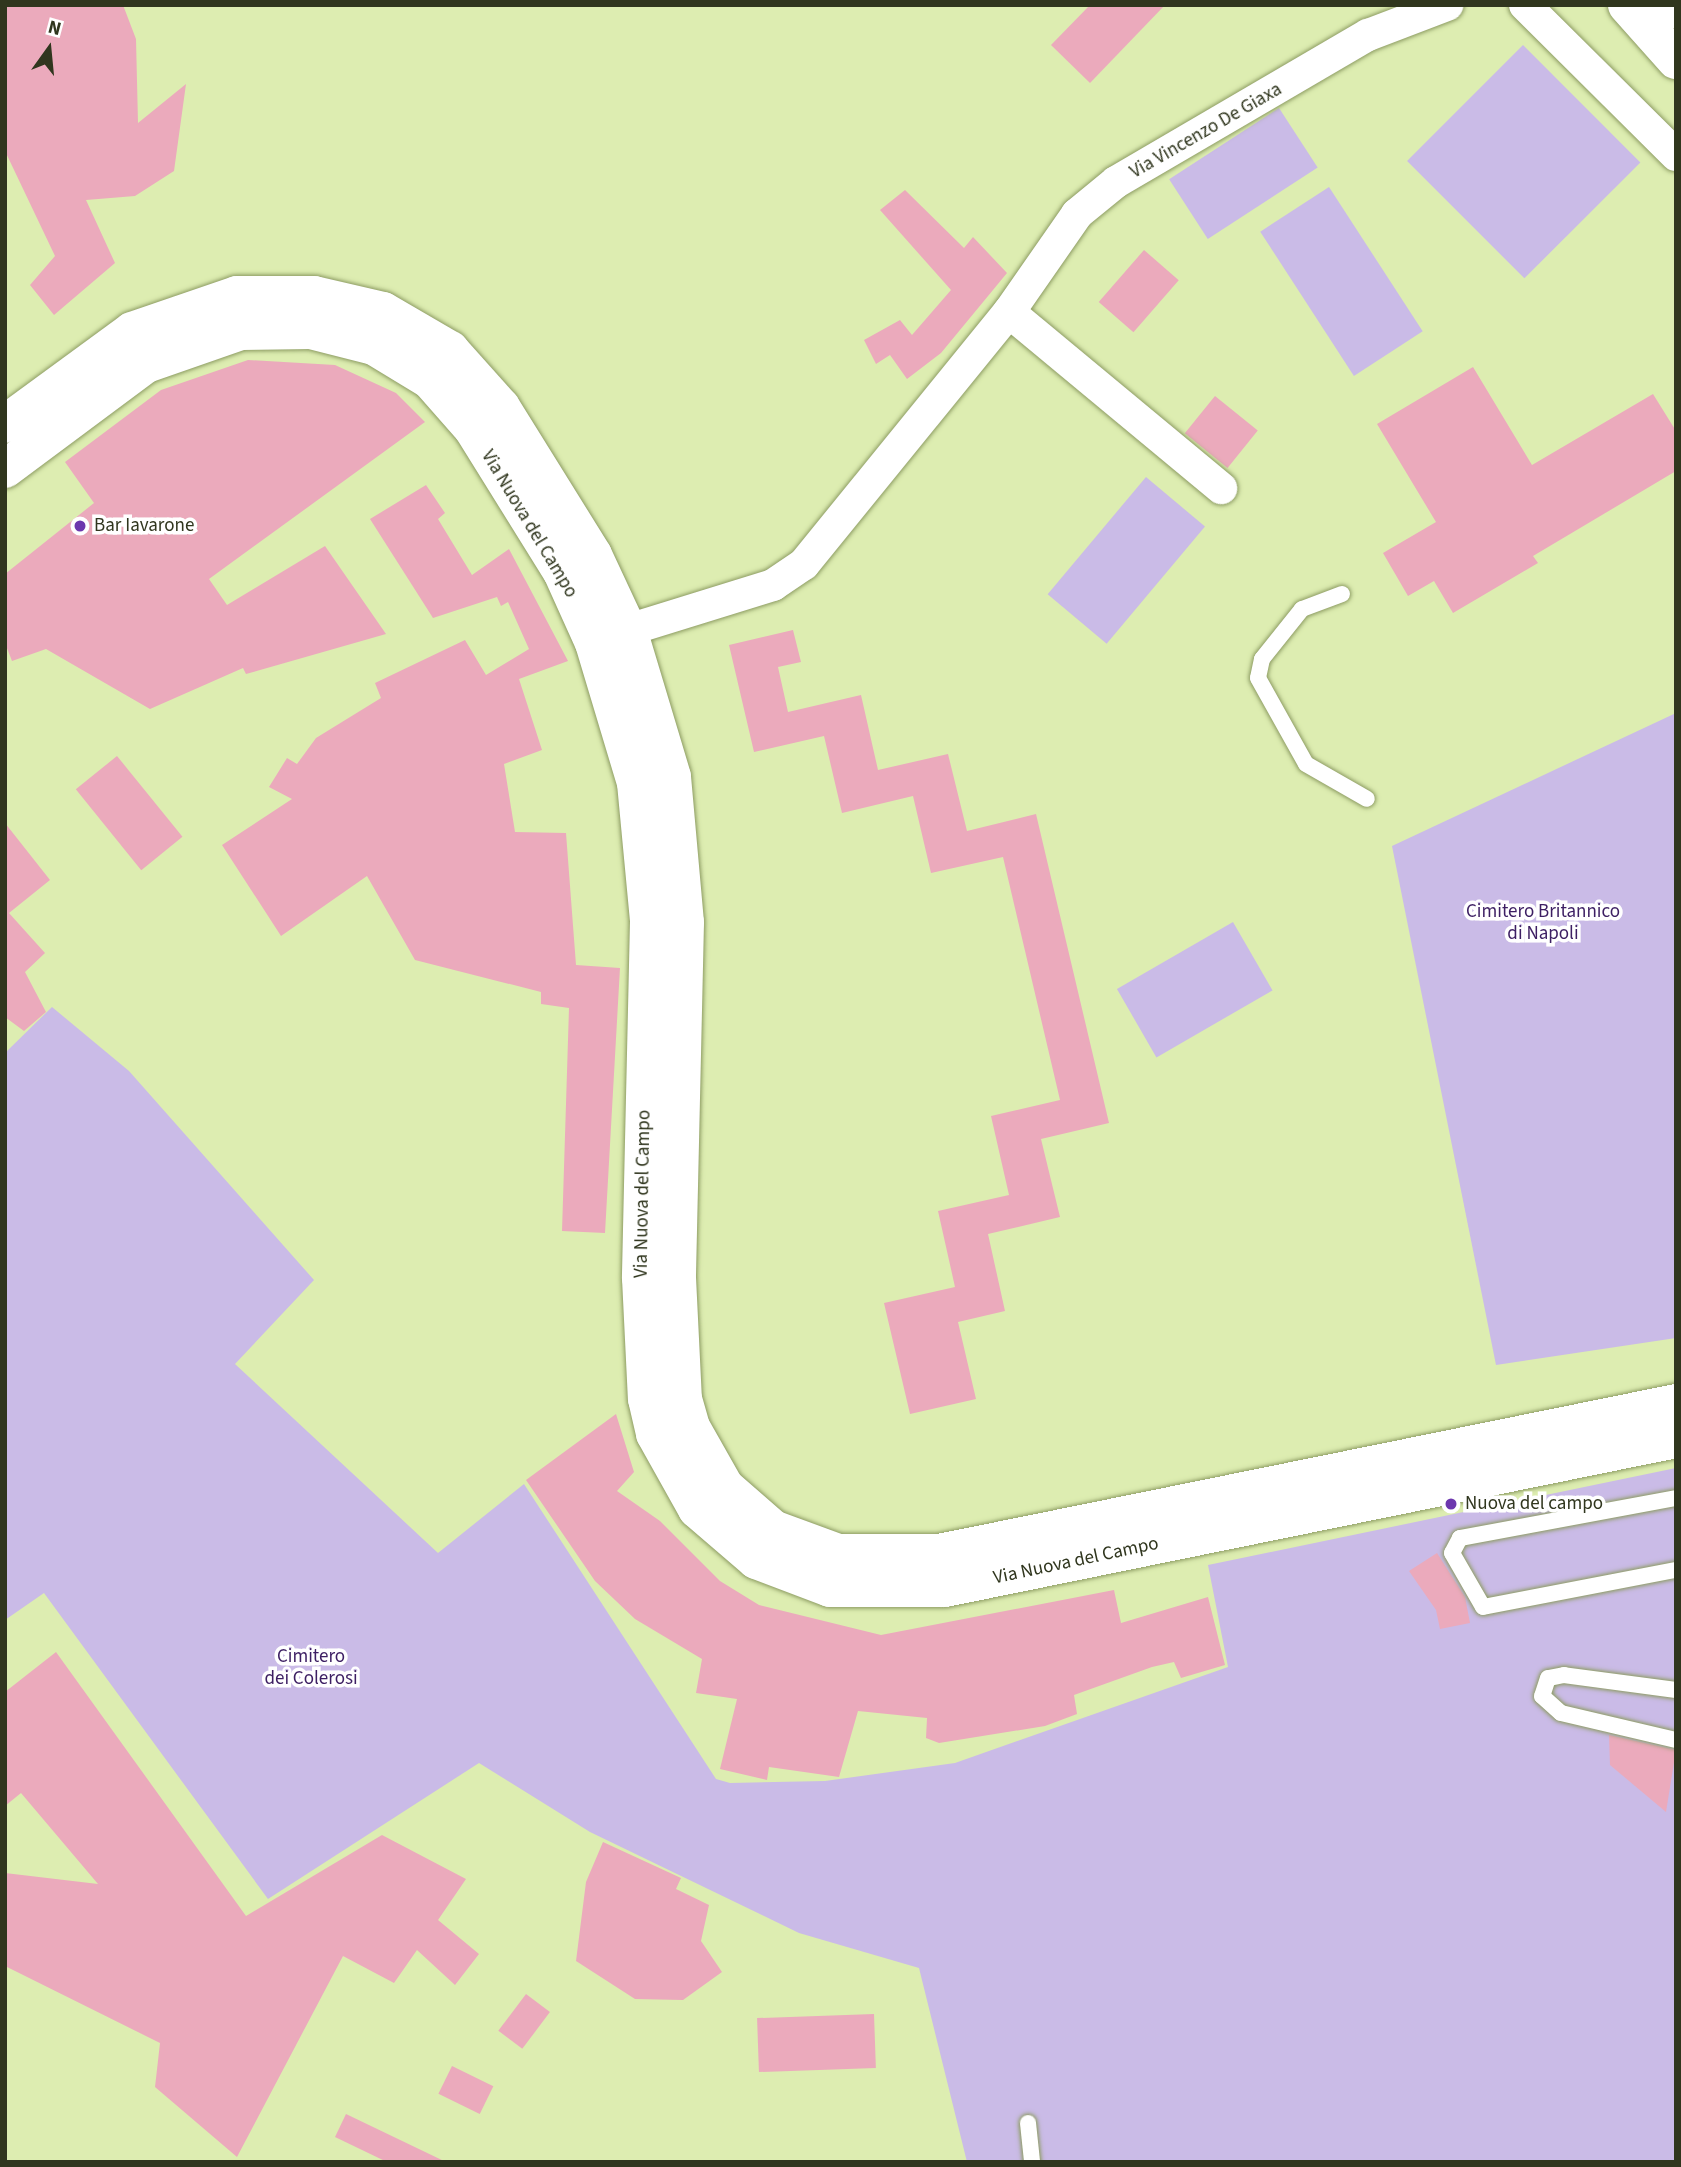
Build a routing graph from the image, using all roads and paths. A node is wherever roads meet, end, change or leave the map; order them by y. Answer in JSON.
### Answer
{"nodes":[{"id":1,"x":1447,"y":5,"type":"edge"},
{"id":2,"x":1525,"y":5,"type":"edge"},
{"id":3,"x":1627,"y":5,"type":"edge"},
{"id":4,"x":1672,"y":5,"type":"edge"},
{"id":5,"x":1676,"y":10,"type":"edge"},
{"id":6,"x":1676,"y":60,"type":"edge"},
{"id":7,"x":1676,"y":155,"type":"edge"},
{"id":8,"x":1009,"y":312,"type":"junction"},
{"id":9,"x":5,"y":424,"type":"edge"},
{"id":10,"x":5,"y":469,"type":"edge"},
{"id":11,"x":1222,"y":488,"type":"dead end"},
{"id":12,"x":1342,"y":594,"type":"dead end"},
{"id":13,"x":611,"y":636,"type":"junction"},
{"id":14,"x":1367,"y":799,"type":"dead end"},
{"id":15,"x":1676,"y":1403,"type":"edge"},
{"id":16,"x":1676,"y":1439,"type":"edge"},
{"id":17,"x":1676,"y":1498,"type":"edge"},
{"id":18,"x":1676,"y":1570,"type":"edge"},
{"id":19,"x":1676,"y":1690,"type":"edge"},
{"id":20,"x":1676,"y":1740,"type":"edge"},
{"id":21,"x":1028,"y":2123,"type":"dead end"},
{"id":22,"x":1032,"y":2162,"type":"edge"}],
"edges":[{"from":1,"to":8,"type":"street","name":"Via Vincenzo De Giaxa"},
{"from":2,"to":7,"type":"street"},
{"from":3,"to":6,"type":"main road"},
{"from":4,"to":5,"type":"main road"},
{"from":8,"to":11,"type":"street"},
{"from":8,"to":13,"type":"street","name":"Via Vincenzo De Giaxa"},
{"from":9,"to":13,"type":"main road","name":"Via Nuova del Campo"},
{"from":10,"to":13,"type":"main road","name":"Via Nuova del Campo"},
{"from":12,"to":14,"type":"lane"},
{"from":13,"to":15,"type":"main road","name":"Via Nuova del Campo"},
{"from":13,"to":16,"type":"main road","name":"Via Nuova del Campo"},
{"from":17,"to":18,"type":"lane"},
{"from":19,"to":20,"type":"lane"},
{"from":21,"to":22,"type":"lane"}]}
